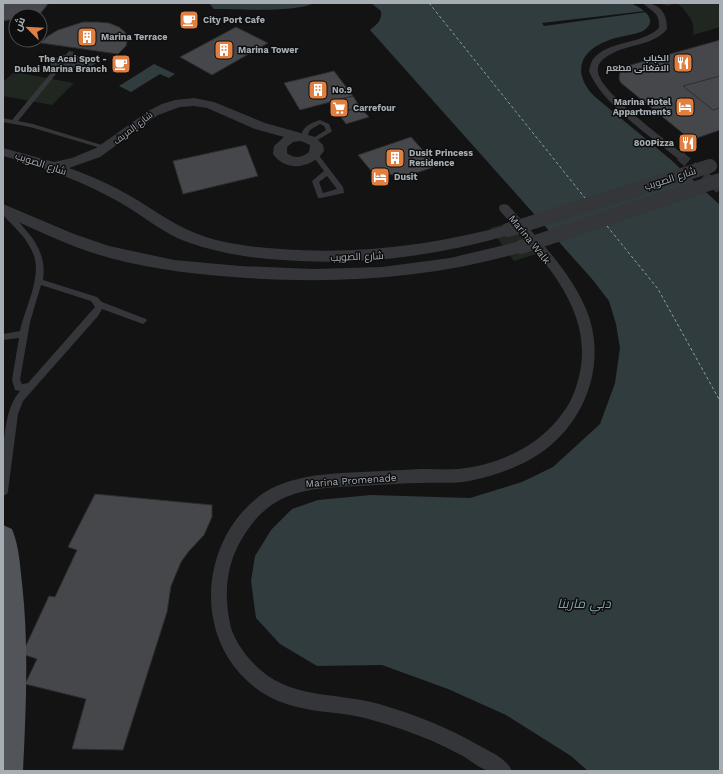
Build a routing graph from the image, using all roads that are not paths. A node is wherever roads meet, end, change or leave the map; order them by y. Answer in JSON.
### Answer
{"nodes":[{"id":1,"x":663,"y":3,"type":"edge"},
{"id":2,"x":650,"y":5,"type":"edge"},
{"id":3,"x":71,"y":52,"type":"dead end"},
{"id":4,"x":3,"y":120,"type":"edge"},
{"id":5,"x":14,"y":121,"type":"junction"},
{"id":6,"x":250,"y":122,"type":"junction"},
{"id":7,"x":306,"y":139,"type":"junction"},
{"id":8,"x":106,"y":148,"type":"junction"},
{"id":9,"x":280,"y":150,"type":"junction"},
{"id":10,"x":3,"y":152,"type":"edge"},
{"id":11,"x":315,"y":155,"type":"junction"},
{"id":12,"x":680,"y":156,"type":"tunnel mouth"},
{"id":13,"x":715,"y":164,"type":"edge"},
{"id":14,"x":55,"y":166,"type":"junction"},
{"id":15,"x":328,"y":172,"type":"dead end"},
{"id":16,"x":720,"y":180,"type":"edge"},
{"id":17,"x":89,"y":181,"type":"junction"},
{"id":18,"x":504,"y":208,"type":"dead end"},
{"id":19,"x":3,"y":210,"type":"edge"},
{"id":20,"x":556,"y":271,"type":"joint"},
{"id":21,"x":38,"y":281,"type":"junction"},
{"id":22,"x":99,"y":304,"type":"junction"},
{"id":23,"x":143,"y":321,"type":"dead end"},
{"id":24,"x":23,"y":334,"type":"junction"},
{"id":25,"x":3,"y":337,"type":"edge"},
{"id":26,"x":30,"y":386,"type":"junction"},
{"id":27,"x":3,"y":491,"type":"edge"},
{"id":28,"x":3,"y":538,"type":"edge"},
{"id":29,"x":7,"y":771,"type":"edge"},
{"id":30,"x":503,"y":771,"type":"edge"}],
"edges":[{"from":1,"to":2,"type":"street"},
{"from":2,"to":12,"type":"street"},
{"from":3,"to":5,"type":"lane"},
{"from":4,"to":5,"type":"lane"},
{"from":5,"to":8,"type":"lane"},
{"from":6,"to":7,"type":"street","name":"شارع إلمريف"},
{"from":6,"to":8,"type":"street","name":"شارع إلمريف"},
{"from":6,"to":9,"type":"street","name":"شارع إلمريف"},
{"from":7,"to":9,"type":"street"},
{"from":7,"to":11,"type":"street"},
{"from":8,"to":14,"type":"street","name":"شارع إلمريف"},
{"from":8,"to":17,"type":"street","name":"شارع إلمريف"},
{"from":9,"to":11,"type":"street"},
{"from":10,"to":14,"type":"street","name":"شارع الصويب"},
{"from":11,"to":15,"type":"lane"},
{"from":13,"to":17,"type":"street","name":"شارع الصويب","bridge":true},
{"from":14,"to":17,"type":"street","name":"شارع الصويب"},
{"from":16,"to":19,"type":"street","name":"شارع الصويب","bridge":true},
{"from":18,"to":20,"type":"street","name":"Marina Walk"},
{"from":19,"to":21,"type":"lane"},
{"from":20,"to":30,"type":"street","name":"Marina Promenade"},
{"from":21,"to":22,"type":"lane"},
{"from":21,"to":24,"type":"lane"},
{"from":22,"to":23,"type":"lane"},
{"from":22,"to":26,"type":"lane"},
{"from":24,"to":25,"type":"lane"},
{"from":24,"to":26,"type":"lane"},
{"from":26,"to":27,"type":"lane"},
{"from":28,"to":29,"type":"main road"}]}
